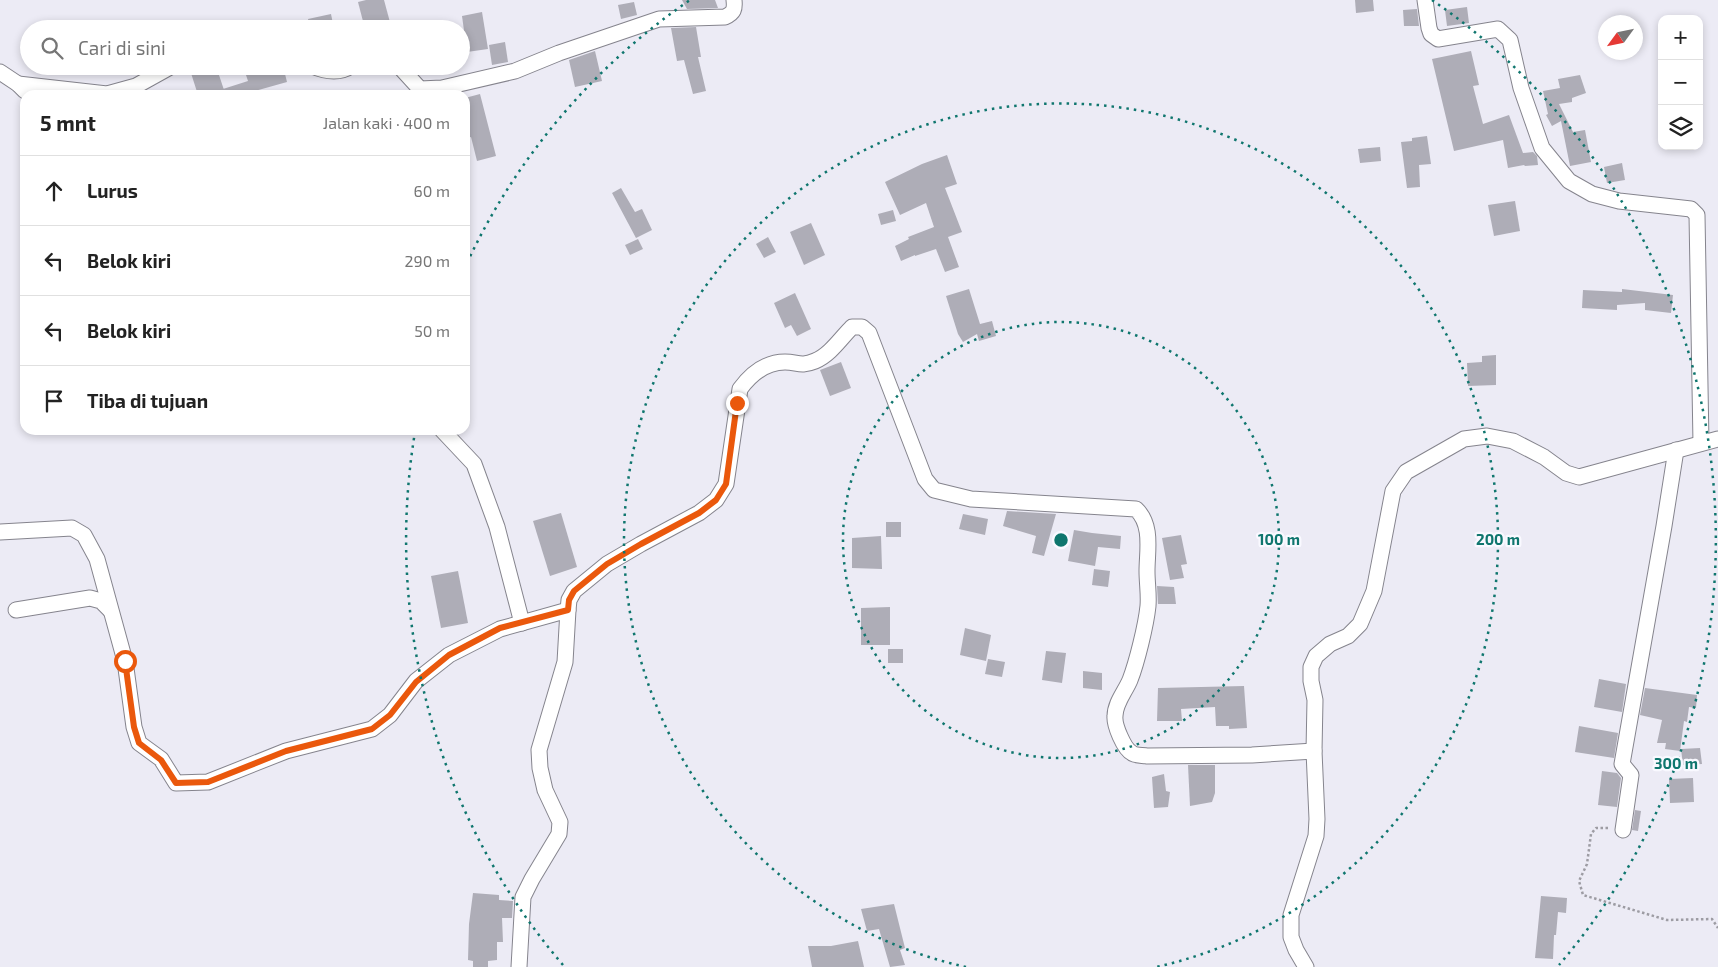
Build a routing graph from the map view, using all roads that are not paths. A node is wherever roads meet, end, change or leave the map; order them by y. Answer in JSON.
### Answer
{"nodes":[{"id":1,"x":734,"y":0,"type":"edge"},
{"id":2,"x":1426,"y":0,"type":"edge"},
{"id":3,"x":0,"y":72,"type":"edge"},
{"id":4,"x":156,"y":75,"type":"edge"},
{"id":5,"x":408,"y":75,"type":"edge"},
{"id":6,"x":23,"y":90,"type":"edge"},
{"id":7,"x":122,"y":90,"type":"edge"},
{"id":8,"x":447,"y":435,"type":"edge"},
{"id":9,"x":1718,"y":439,"type":"edge"},
{"id":10,"x":1701,"y":443,"type":"junction"},
{"id":11,"x":1676,"y":450,"type":"junction"},
{"id":12,"x":0,"y":532,"type":"edge"},
{"id":13,"x":16,"y":610,"type":"dead end"},
{"id":14,"x":110,"y":610,"type":"junction"},
{"id":15,"x":568,"y":610,"type":"junction"},
{"id":16,"x":522,"y":623,"type":"junction"},
{"id":17,"x":1314,"y":751,"type":"junction"},
{"id":18,"x":1623,"y":830,"type":"road end"},
{"id":19,"x":519,"y":967,"type":"edge"},
{"id":20,"x":1306,"y":967,"type":"edge"}],
"edges":[{"from":1,"to":5,"type":"street"},
{"from":2,"to":10,"type":"street"},
{"from":3,"to":6,"type":"street"},
{"from":4,"to":7,"type":"street"},
{"from":8,"to":16,"type":"street"},
{"from":9,"to":10,"type":"street"},
{"from":10,"to":11,"type":"street"},
{"from":11,"to":17,"type":"street"},
{"from":11,"to":18,"type":"street"},
{"from":12,"to":14,"type":"street"},
{"from":13,"to":14,"type":"street"},
{"from":14,"to":16,"type":"street"},
{"from":15,"to":16,"type":"street"},
{"from":15,"to":17,"type":"street"},
{"from":15,"to":19,"type":"street"},
{"from":17,"to":20,"type":"street"}]}
